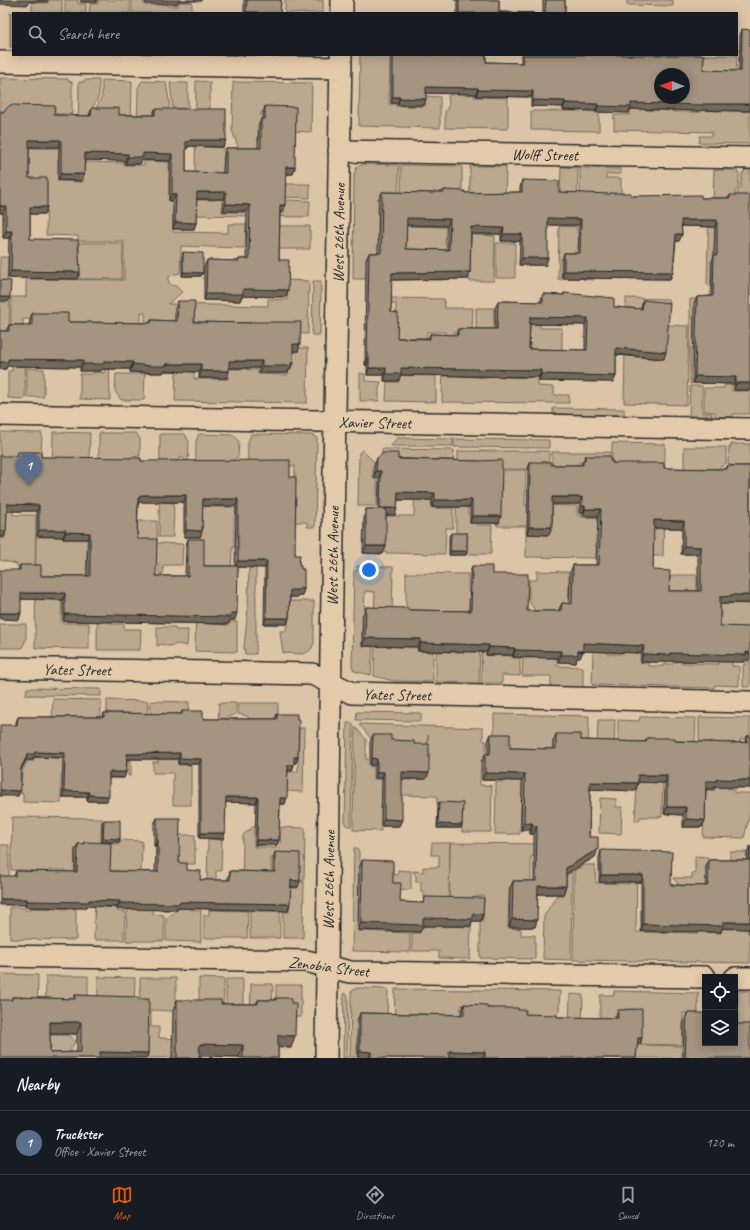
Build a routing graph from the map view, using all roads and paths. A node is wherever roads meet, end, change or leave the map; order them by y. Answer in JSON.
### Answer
{"nodes":[{"id":1,"x":342,"y":0,"type":"edge"},
{"id":2,"x":342,"y":12,"type":"edge"},
{"id":3,"x":0,"y":62,"type":"edge"},
{"id":4,"x":341,"y":62,"type":"edge"},
{"id":5,"x":339,"y":151,"type":"junction"},
{"id":6,"x":750,"y":158,"type":"edge"},
{"id":7,"x":0,"y":415,"type":"edge"},
{"id":8,"x":335,"y":422,"type":"junction"},
{"id":9,"x":750,"y":429,"type":"edge"},
{"id":10,"x":0,"y":668,"type":"edge"},
{"id":11,"x":330,"y":682,"type":"junction"},
{"id":12,"x":750,"y":702,"type":"edge"},
{"id":13,"x":0,"y":956,"type":"edge"},
{"id":14,"x":327,"y":966,"type":"junction"},
{"id":15,"x":702,"y":977,"type":"edge"},
{"id":16,"x":738,"y":978,"type":"edge"},
{"id":17,"x":750,"y":978,"type":"edge"},
{"id":18,"x":326,"y":1058,"type":"edge"}],
"edges":[{"from":1,"to":2,"type":"street"},
{"from":3,"to":4,"type":"street"},
{"from":4,"to":5,"type":"street","name":"West 26th Avenue"},
{"from":5,"to":6,"type":"street","name":"Wolff Street"},
{"from":5,"to":8,"type":"street","name":"West 26th Avenue"},
{"from":7,"to":8,"type":"street","name":"Xavier Street"},
{"from":8,"to":9,"type":"street","name":"Xavier Street"},
{"from":8,"to":11,"type":"street","name":"West 26th Avenue"},
{"from":10,"to":11,"type":"street","name":"Yates Street"},
{"from":11,"to":12,"type":"street","name":"Yates Street"},
{"from":11,"to":14,"type":"street","name":"West 26th Avenue"},
{"from":13,"to":14,"type":"street","name":"Zenobia Street"},
{"from":14,"to":15,"type":"street","name":"Zenobia Street"},
{"from":14,"to":18,"type":"street","name":"West 26th Avenue"},
{"from":16,"to":17,"type":"street"}]}
